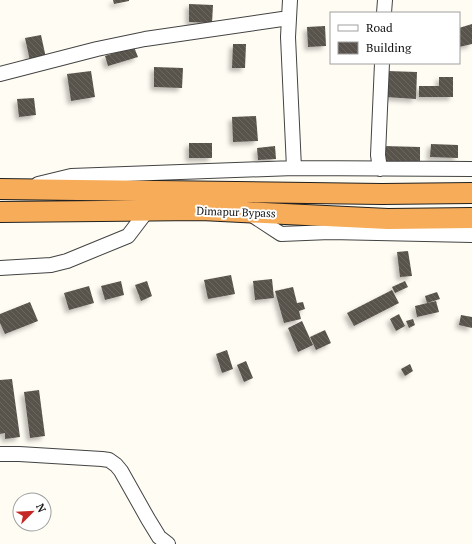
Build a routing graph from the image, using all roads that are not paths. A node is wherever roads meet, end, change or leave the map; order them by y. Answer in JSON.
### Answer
{"nodes":[{"id":1,"x":290,"y":0,"type":"edge"},
{"id":2,"x":385,"y":0,"type":"edge"},
{"id":3,"x":384,"y":12,"type":"edge"},
{"id":4,"x":289,"y":18,"type":"junction"},
{"id":5,"x":382,"y":64,"type":"edge"},
{"id":6,"x":0,"y":74,"type":"edge"},
{"id":7,"x":294,"y":168,"type":"junction"},
{"id":8,"x":380,"y":169,"type":"junction"},
{"id":9,"x":472,"y":169,"type":"edge"},
{"id":10,"x":9,"y":189,"type":"edge"},
{"id":11,"x":472,"y":193,"type":"edge"},
{"id":12,"x":147,"y":211,"type":"junction"},
{"id":13,"x":0,"y":212,"type":"edge"},
{"id":14,"x":247,"y":212,"type":"junction"},
{"id":15,"x":472,"y":218,"type":"edge"},
{"id":16,"x":472,"y":235,"type":"edge"},
{"id":17,"x":0,"y":268,"type":"edge"},
{"id":18,"x":0,"y":454,"type":"edge"},
{"id":19,"x":168,"y":544,"type":"edge"}],
"edges":[{"from":1,"to":4,"type":"street"},
{"from":2,"to":3,"type":"street"},
{"from":4,"to":6,"type":"street"},
{"from":4,"to":7,"type":"street"},
{"from":5,"to":8,"type":"street"},
{"from":7,"to":8,"type":"street"},
{"from":7,"to":10,"type":"street"},
{"from":8,"to":9,"type":"street"},
{"from":10,"to":11,"type":"highway","name":"Dimapur Bypass"},
{"from":12,"to":13,"type":"highway","name":"Dimapur Bypass"},
{"from":12,"to":14,"type":"highway","name":"Dimapur Bypass"},
{"from":12,"to":17,"type":"street"},
{"from":14,"to":15,"type":"highway","name":"Dimapur Bypass"},
{"from":14,"to":16,"type":"street"},
{"from":18,"to":19,"type":"street"}]}
